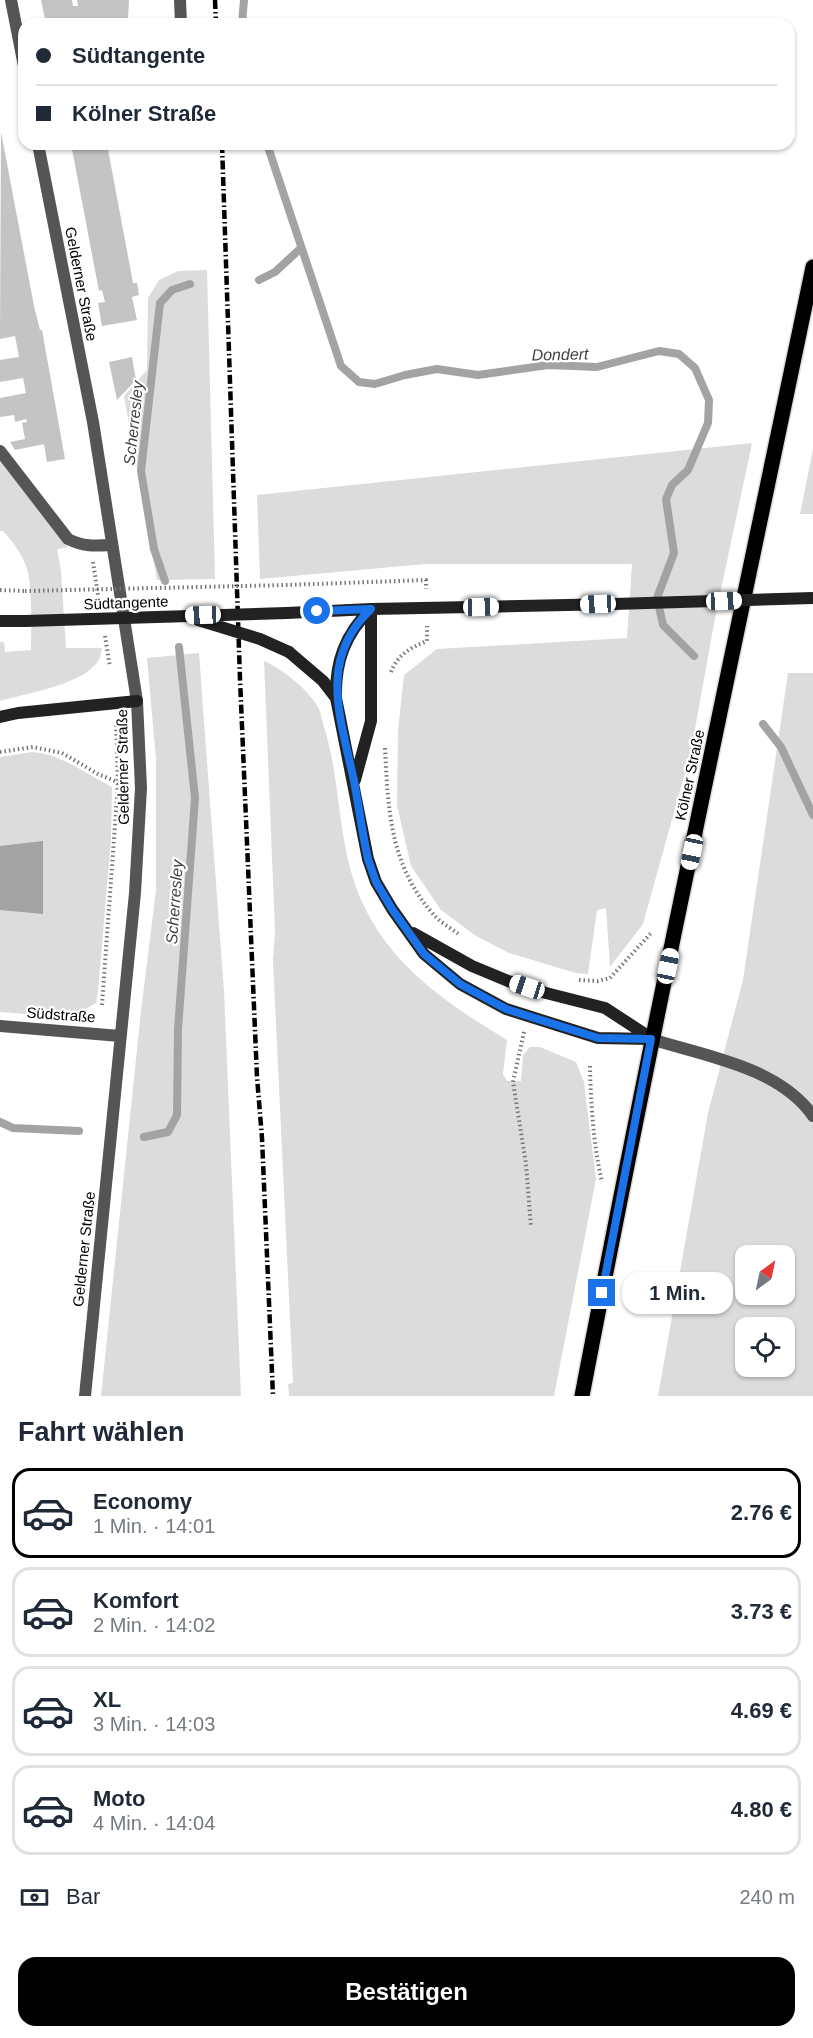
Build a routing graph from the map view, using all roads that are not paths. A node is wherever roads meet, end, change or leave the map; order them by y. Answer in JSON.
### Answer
{"nodes":[{"id":1,"x":11,"y":0,"type":"edge"},
{"id":2,"x":180,"y":0,"type":"edge"},
{"id":3,"x":181,"y":18,"type":"edge"},
{"id":4,"x":18,"y":36,"type":"edge"},
{"id":5,"x":39,"y":150,"type":"edge"},
{"id":6,"x":813,"y":267,"type":"edge"},
{"id":7,"x":0,"y":451,"type":"edge"},
{"id":8,"x":112,"y":545,"type":"junction"},
{"id":9,"x":813,"y":598,"type":"edge"},
{"id":10,"x":371,"y":609,"type":"junction"},
{"id":11,"x":182,"y":616,"type":"junction"},
{"id":12,"x":0,"y":621,"type":"edge"},
{"id":13,"x":336,"y":698,"type":"junction"},
{"id":14,"x":137,"y":701,"type":"junction"},
{"id":15,"x":0,"y":717,"type":"edge"},
{"id":16,"x":354,"y":784,"type":"junction"},
{"id":17,"x":410,"y":931,"type":"junction"},
{"id":18,"x":0,"y":1026,"type":"edge"},
{"id":19,"x":120,"y":1036,"type":"junction"},
{"id":20,"x":651,"y":1039,"type":"junction"},
{"id":21,"x":813,"y":1116,"type":"edge"},
{"id":22,"x":85,"y":1396,"type":"edge"},
{"id":23,"x":582,"y":1396,"type":"edge"}],
"edges":[{"from":1,"to":4,"type":"street"},
{"from":2,"to":3,"type":"street"},
{"from":5,"to":8,"type":"street","name":"Gelderner Straße"},
{"from":6,"to":20,"type":"main road","name":"Kölner Straße"},
{"from":7,"to":8,"type":"street"},
{"from":8,"to":14,"type":"street","name":"Gelderner Straße"},
{"from":9,"to":10,"type":"main road","name":"Südtangente","bridge":true},
{"from":10,"to":11,"type":"main road","name":"Südtangente","bridge":true},
{"from":10,"to":13,"type":"main road"},
{"from":10,"to":16,"type":"main road"},
{"from":11,"to":12,"type":"main road","name":"Südtangente","bridge":true},
{"from":11,"to":13,"type":"main road","bridge":true},
{"from":13,"to":16,"type":"main road"},
{"from":14,"to":15,"type":"main road"},
{"from":14,"to":19,"type":"street","name":"Gelderner Straße"},
{"from":16,"to":17,"type":"main road"},
{"from":17,"to":20,"type":"main road"},
{"from":17,"to":20,"type":"main road"},
{"from":18,"to":19,"type":"street","name":"Südstraße"},
{"from":19,"to":22,"type":"street","name":"Gelderner Straße"},
{"from":20,"to":21,"type":"street"},
{"from":20,"to":23,"type":"main road","name":"Kölner Straße"}]}
